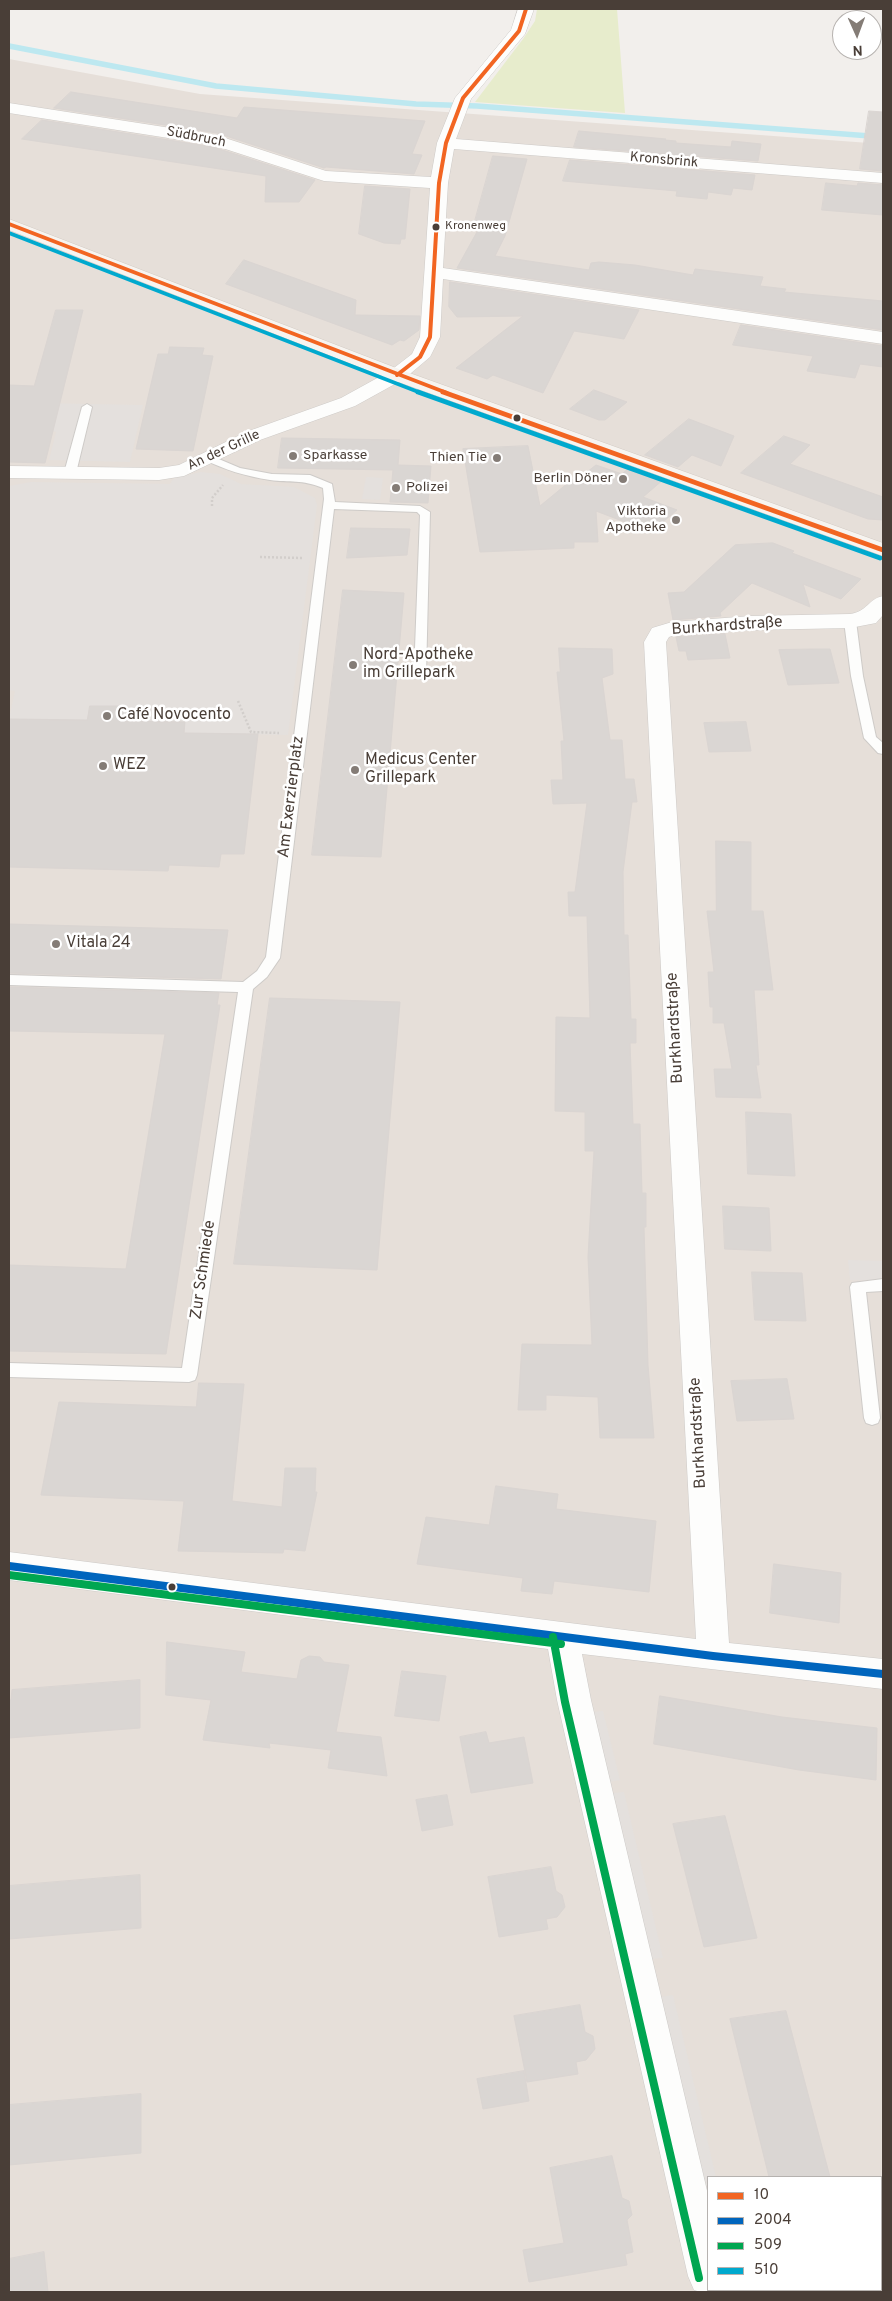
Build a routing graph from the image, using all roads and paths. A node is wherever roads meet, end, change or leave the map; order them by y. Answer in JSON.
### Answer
{"nodes":[{"id":1,"x":526,"y":9,"type":"edge"},
{"id":2,"x":9,"y":108,"type":"edge"},
{"id":3,"x":448,"y":138,"type":"junction"},
{"id":4,"x":883,"y":178,"type":"edge"},
{"id":5,"x":439,"y":183,"type":"junction"},
{"id":6,"x":9,"y":224,"type":"edge"},
{"id":7,"x":434,"y":272,"type":"junction"},
{"id":8,"x":883,"y":338,"type":"edge"},
{"id":9,"x":397,"y":375,"type":"junction"},
{"id":10,"x":87,"y":407,"type":"dead end"},
{"id":11,"x":207,"y":457,"type":"junction"},
{"id":12,"x":238,"y":471,"type":"junction"},
{"id":13,"x":9,"y":472,"type":"edge"},
{"id":14,"x":70,"y":473,"type":"junction"},
{"id":15,"x":330,"y":505,"type":"junction"},
{"id":16,"x":212,"y":506,"type":"dead end"},
{"id":17,"x":878,"y":549,"type":"edge"},
{"id":18,"x":260,"y":557,"type":"dead end"},
{"id":19,"x":322,"y":559,"type":"junction"},
{"id":20,"x":883,"y":602,"type":"edge"},
{"id":21,"x":850,"y":621,"type":"junction"},
{"id":22,"x":420,"y":675,"type":"dead end"},
{"id":23,"x":238,"y":702,"type":"dead end"},
{"id":24,"x":300,"y":734,"type":"junction"},
{"id":25,"x":883,"y":750,"type":"edge"},
{"id":26,"x":9,"y":980,"type":"edge"},
{"id":27,"x":246,"y":986,"type":"junction"},
{"id":28,"x":883,"y":1285,"type":"edge"},
{"id":29,"x":9,"y":1370,"type":"edge"},
{"id":30,"x":872,"y":1418,"type":"dead end"},
{"id":31,"x":9,"y":1566,"type":"edge"},
{"id":32,"x":562,"y":1636,"type":"junction"},
{"id":33,"x":713,"y":1656,"type":"junction"},
{"id":34,"x":883,"y":1674,"type":"edge"},
{"id":35,"x":707,"y":2272,"type":"edge"}],
"edges":[{"from":1,"to":3,"type":"street"},
{"from":2,"to":5,"type":"street","name":"Südbruch"},
{"from":3,"to":4,"type":"street","name":"Kronsbrink"},
{"from":3,"to":5,"type":"street"},
{"from":5,"to":7,"type":"street"},
{"from":6,"to":9,"type":"main road"},
{"from":7,"to":8,"type":"street"},
{"from":7,"to":9,"type":"street"},
{"from":9,"to":11,"type":"street","name":"An der Grille"},
{"from":9,"to":17,"type":"main road"},
{"from":10,"to":14,"type":"lane"},
{"from":11,"to":12,"type":"lane","name":"Am Exerzierplatz"},
{"from":11,"to":14,"type":"street","name":"An der Grille"},
{"from":12,"to":15,"type":"lane","name":"Am Exerzierplatz"},
{"from":12,"to":16,"type":"path"},
{"from":13,"to":14,"type":"street","name":"An der Grille"},
{"from":15,"to":19,"type":"lane","name":"Am Exerzierplatz"},
{"from":15,"to":22,"type":"lane"},
{"from":18,"to":19,"type":"path"},
{"from":19,"to":24,"type":"lane","name":"Am Exerzierplatz"},
{"from":20,"to":21,"type":"street","name":"Burkhardstraße"},
{"from":21,"to":25,"type":"lane"},
{"from":21,"to":33,"type":"street","name":"Burkhardstraße"},
{"from":23,"to":24,"type":"path"},
{"from":24,"to":27,"type":"lane","name":"Am Exerzierplatz"},
{"from":26,"to":27,"type":"lane"},
{"from":27,"to":29,"type":"lane","name":"Zur Schmiede"},
{"from":28,"to":30,"type":"lane"},
{"from":31,"to":32,"type":"street"},
{"from":32,"to":33,"type":"street"},
{"from":32,"to":35,"type":"street"},
{"from":33,"to":34,"type":"street"}]}
